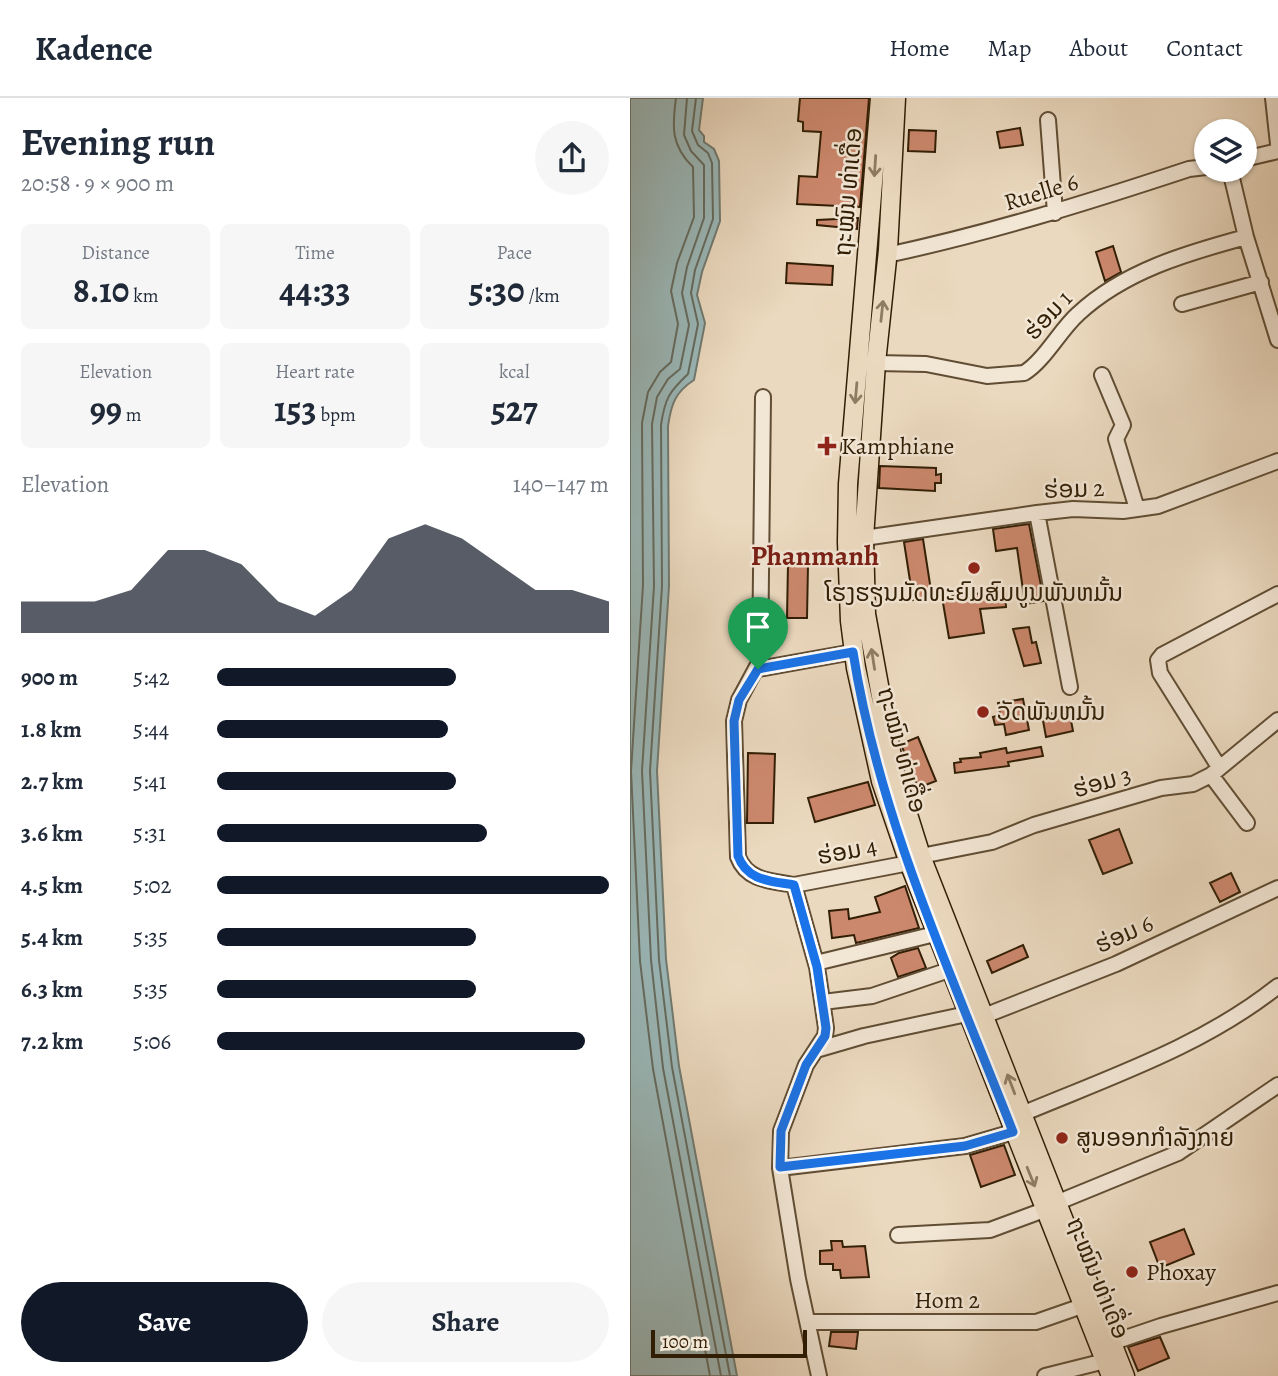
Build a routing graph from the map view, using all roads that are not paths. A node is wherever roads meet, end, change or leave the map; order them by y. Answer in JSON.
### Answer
{"nodes":[{"id":1,"x":880,"y":98,"type":"edge"},
{"id":2,"x":896,"y":98,"type":"edge"},
{"id":3,"x":1273,"y":98,"type":"edge"},
{"id":4,"x":1048,"y":120,"type":"dead end"},
{"id":5,"x":1278,"y":144,"type":"edge"},
{"id":6,"x":1278,"y":151,"type":"edge"},
{"id":7,"x":1257,"y":156,"type":"edge"},
{"id":8,"x":1194,"y":168,"type":"edge"},
{"id":9,"x":1233,"y":182,"type":"edge"},
{"id":10,"x":1055,"y":213,"type":"junction"},
{"id":11,"x":1246,"y":237,"type":"junction"},
{"id":12,"x":868,"y":249,"type":"junction"},
{"id":13,"x":888,"y":253,"type":"junction"},
{"id":14,"x":1261,"y":282,"type":"junction"},
{"id":15,"x":1182,"y":304,"type":"dead end"},
{"id":16,"x":1278,"y":340,"type":"edge"},
{"id":17,"x":876,"y":363,"type":"junction"},
{"id":18,"x":1102,"y":375,"type":"dead end"},
{"id":19,"x":763,"y":397,"type":"dead end"},
{"id":20,"x":1278,"y":461,"type":"edge"},
{"id":21,"x":1138,"y":509,"type":"junction"},
{"id":22,"x":1037,"y":513,"type":"junction"},
{"id":23,"x":864,"y":538,"type":"junction"},
{"id":24,"x":1278,"y":594,"type":"edge"},
{"id":25,"x":853,"y":652,"type":"junction"},
{"id":26,"x":758,"y":669,"type":"junction"},
{"id":27,"x":1070,"y":687,"type":"dead end"},
{"id":28,"x":1278,"y":720,"type":"edge"},
{"id":29,"x":1215,"y":771,"type":"junction"},
{"id":30,"x":1247,"y":823,"type":"dead end"},
{"id":31,"x":915,"y":859,"type":"junction"},
{"id":32,"x":794,"y":885,"type":"junction"},
{"id":33,"x":1278,"y":888,"type":"edge"},
{"id":34,"x":935,"y":934,"type":"junction"},
{"id":35,"x":816,"y":963,"type":"junction"},
{"id":36,"x":949,"y":970,"type":"junction"},
{"id":37,"x":1278,"y":986,"type":"edge"},
{"id":38,"x":823,"y":1002,"type":"junction"},
{"id":39,"x":976,"y":1015,"type":"junction"},
{"id":40,"x":816,"y":1050,"type":"junction"},
{"id":41,"x":1278,"y":1086,"type":"edge"},
{"id":42,"x":1022,"y":1114,"type":"junction"},
{"id":43,"x":1013,"y":1132,"type":"junction"},
{"id":44,"x":780,"y":1167,"type":"junction"},
{"id":45,"x":1050,"y":1206,"type":"junction"},
{"id":46,"x":898,"y":1235,"type":"dead end"},
{"id":47,"x":1278,"y":1293,"type":"edge"},
{"id":48,"x":1082,"y":1306,"type":"junction"},
{"id":49,"x":810,"y":1322,"type":"junction"},
{"id":50,"x":1107,"y":1357,"type":"edge"},
{"id":51,"x":819,"y":1376,"type":"edge"},
{"id":52,"x":1045,"y":1376,"type":"edge"},
{"id":53,"x":1125,"y":1376,"type":"edge"}],
"edges":[{"from":1,"to":12,"type":"main road","name":"ຖະໝົນ ທ່າເດື່ອ","one_way":true},
{"from":2,"to":13,"type":"main road","name":"ຖະໝົນ ທ່າເດື່ອ"},
{"from":3,"to":5,"type":"street"},
{"from":4,"to":10,"type":"street"},
{"from":6,"to":7,"type":"street"},
{"from":8,"to":10,"type":"street","name":"Ruelle 6"},
{"from":9,"to":11,"type":"street"},
{"from":10,"to":13,"type":"street","name":"Ruelle 6"},
{"from":11,"to":14,"type":"street"},
{"from":11,"to":17,"type":"street","name":"ຮ່ອມ 1"},
{"from":12,"to":13,"type":"main road"},
{"from":12,"to":25,"type":"main road","name":"ຖະໝົນ ທ່າເດື່ອ","one_way":true},
{"from":17,"to":13,"type":"main road","name":"ຖະໝົນ ທ່າເດື່ອ","one_way":true},
{"from":14,"to":15,"type":"street"},
{"from":14,"to":16,"type":"street"},
{"from":17,"to":23,"type":"main road","name":"ຖະໝົນ ທ່າເດື່ອ"},
{"from":18,"to":21,"type":"street"},
{"from":19,"to":26,"type":"street"},
{"from":20,"to":21,"type":"street","name":"ຮ່ອມ 2"},
{"from":21,"to":22,"type":"street","name":"ຮ່ອມ 2"},
{"from":22,"to":23,"type":"street","name":"ຮ່ອມ 2"},
{"from":22,"to":27,"type":"street"},
{"from":31,"to":23,"type":"main road","name":"ຖະໝົນ ທ່າເດື່ອ","one_way":true},
{"from":24,"to":29,"type":"street"},
{"from":25,"to":26,"type":"street"},
{"from":25,"to":31,"type":"main road","name":"ຖະໝົນ ທ່າເດື່ອ"},
{"from":26,"to":32,"type":"street"},
{"from":28,"to":29,"type":"street","name":"ຮ່ອມ 3"},
{"from":29,"to":30,"type":"street"},
{"from":29,"to":31,"type":"street","name":"ຮ່ອມ 3"},
{"from":31,"to":32,"type":"street","name":"ຮ່ອມ 4"},
{"from":31,"to":34,"type":"main road","name":"ຖະໝົນ ທ່າເດື່ອ"},
{"from":31,"to":39,"type":"main road","name":"ຖະໝົນ ທ່າເດື່ອ"},
{"from":32,"to":35,"type":"street"},
{"from":33,"to":39,"type":"street","name":"ຮ່ອມ 6"},
{"from":34,"to":35,"type":"street"},
{"from":34,"to":36,"type":"main road","name":"ຖະໝົນ ທ່າເດື່ອ"},
{"from":35,"to":38,"type":"street"},
{"from":36,"to":38,"type":"street"},
{"from":36,"to":39,"type":"main road","name":"ຖະໝົນ ທ່າເດື່ອ"},
{"from":37,"to":42,"type":"street"},
{"from":38,"to":40,"type":"street"},
{"from":39,"to":40,"type":"street","name":"ຮ່ອມ 6"},
{"from":42,"to":39,"type":"main road","name":"ຖະໝົນ ທ່າເດື່ອ","one_way":true},
{"from":39,"to":43,"type":"main road","name":"ຖະໝົນ ທ່າເດື່ອ"},
{"from":40,"to":44,"type":"street"},
{"from":41,"to":45,"type":"street"},
{"from":42,"to":45,"type":"main road","name":"ຖະໝົນ ທ່າເດື່ອ"},
{"from":43,"to":44,"type":"street"},
{"from":43,"to":45,"type":"main road","name":"ຖະໝົນ ທ່າເດື່ອ","one_way":true},
{"from":44,"to":49,"type":"street"},
{"from":45,"to":46,"type":"street"},
{"from":45,"to":48,"type":"main road","name":"ຖະໝົນ ທ່າເດື່ອ"},
{"from":45,"to":50,"type":"main road","name":"ຖະໝົນ ທ່າເດື່ອ"},
{"from":47,"to":50,"type":"street"},
{"from":48,"to":49,"type":"street","name":"Hom 2"},
{"from":48,"to":50,"type":"main road","name":"ຖະໝົນ ທ່າເດື່ອ"},
{"from":49,"to":51,"type":"street"},
{"from":50,"to":52,"type":"street"},
{"from":50,"to":53,"type":"main road","name":"ຖະໝົນ ທ່າເດື່ອ"}]}
